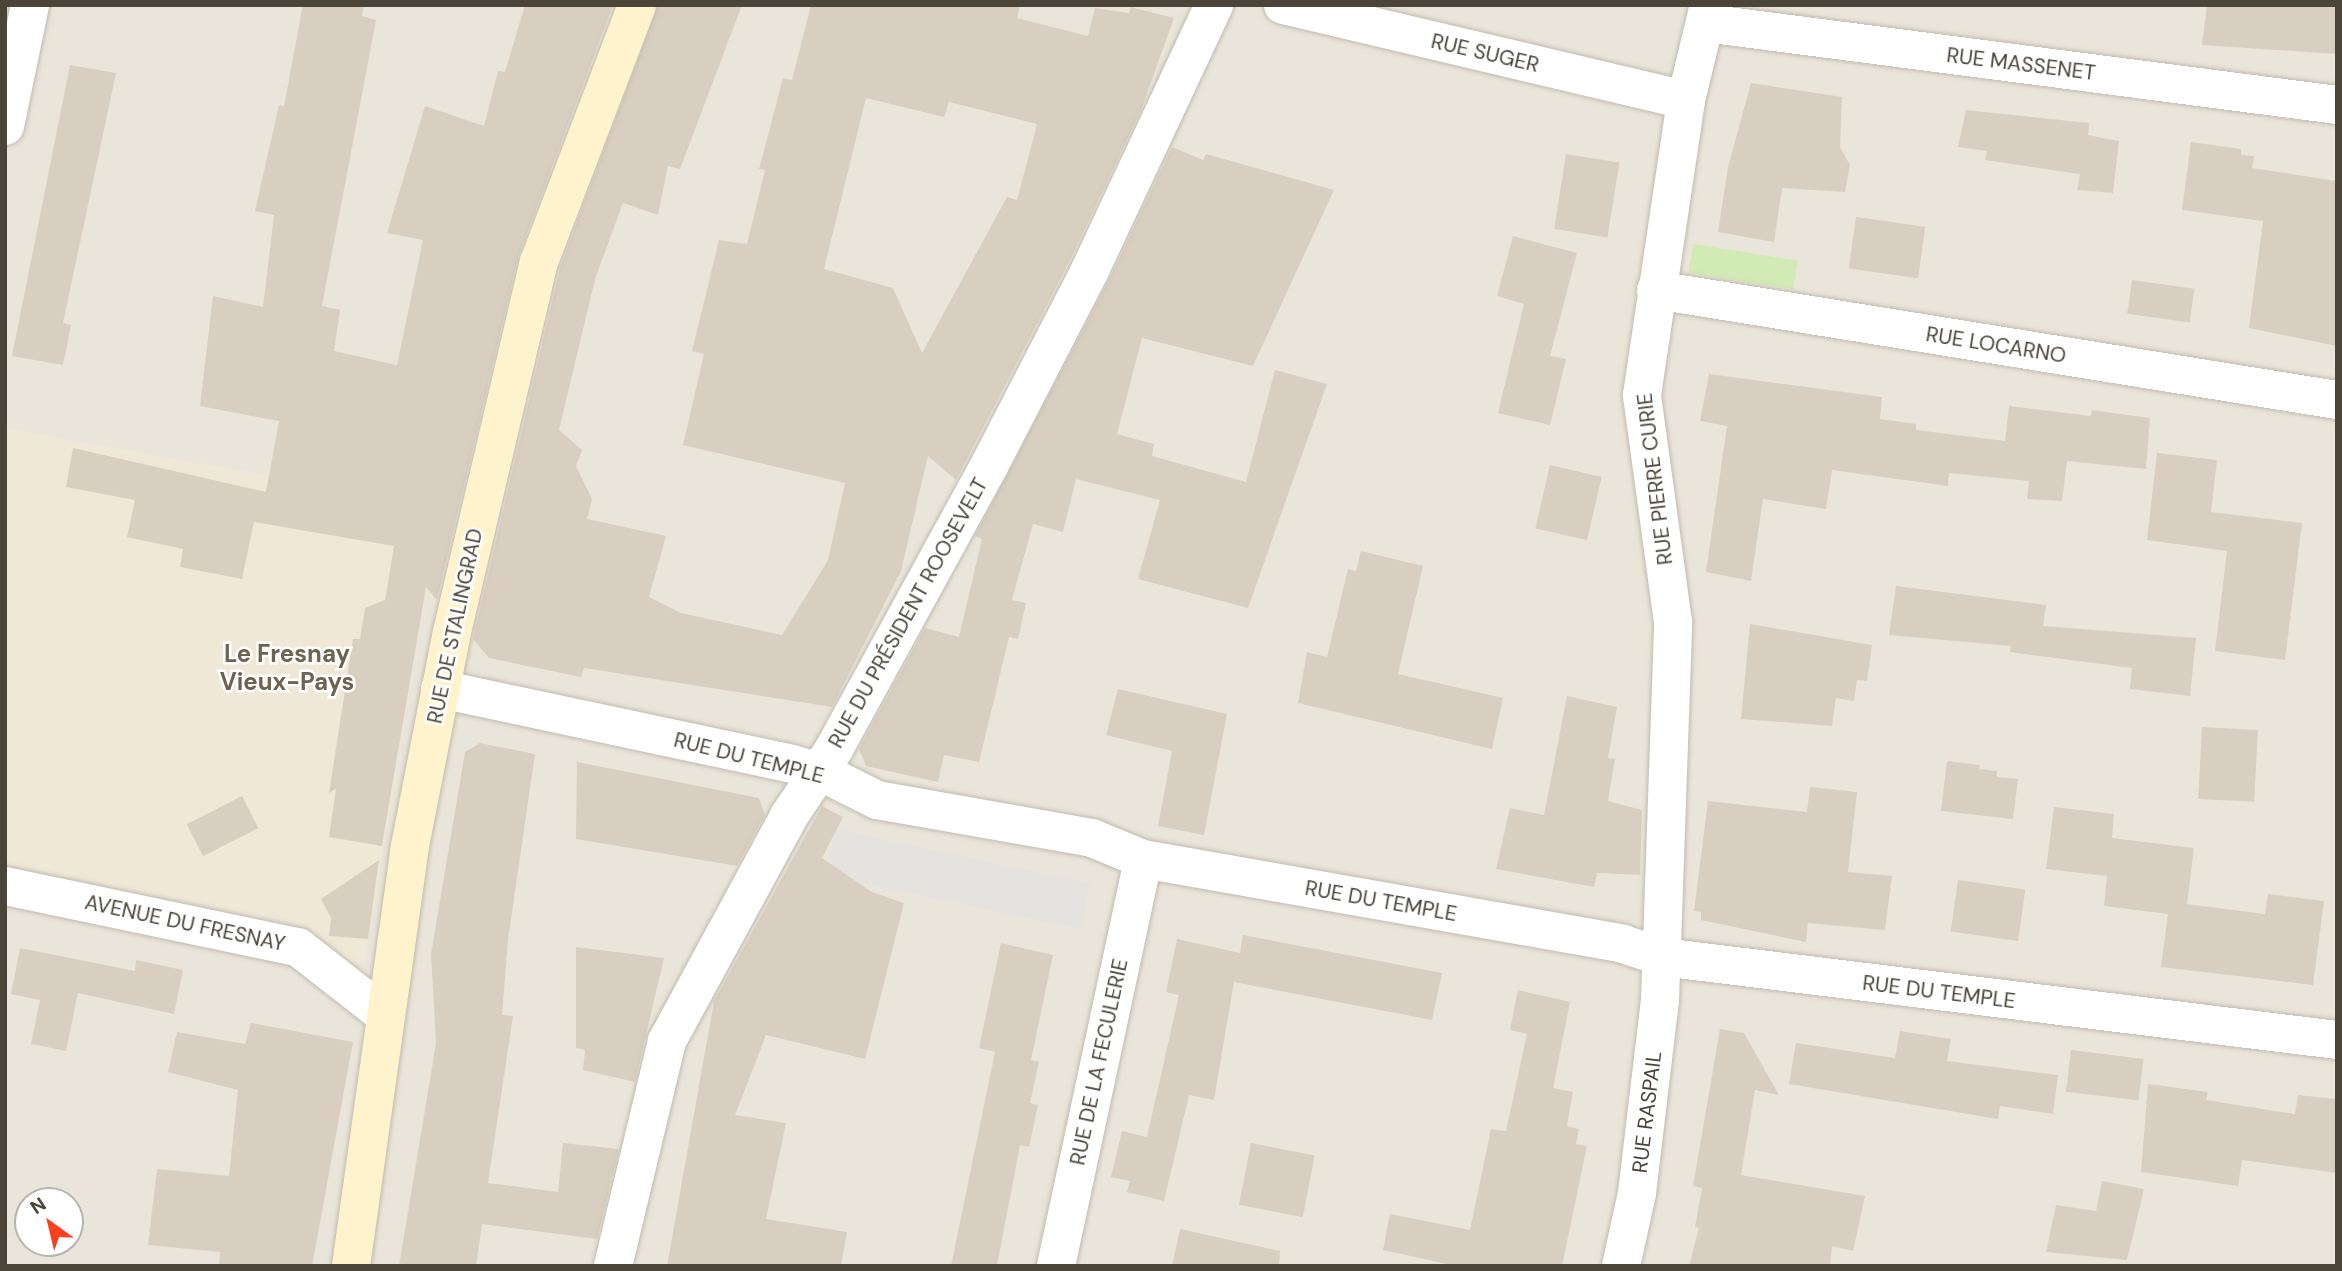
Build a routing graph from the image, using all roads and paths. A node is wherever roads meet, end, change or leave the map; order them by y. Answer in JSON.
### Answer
{"nodes":[{"id":1,"x":30,"y":5,"type":"edge"},
{"id":2,"x":638,"y":5,"type":"edge"},
{"id":3,"x":1214,"y":5,"type":"edge"},
{"id":4,"x":1283,"y":5,"type":"edge"},
{"id":5,"x":1707,"y":14,"type":"edge"},
{"id":6,"x":1686,"y":100,"type":"junction"},
{"id":7,"x":2337,"y":104,"type":"edge"},
{"id":8,"x":5,"y":126,"type":"edge"},
{"id":9,"x":1656,"y":290,"type":"junction"},
{"id":10,"x":2337,"y":400,"type":"edge"},
{"id":11,"x":440,"y":690,"type":"junction"},
{"id":12,"x":819,"y":771,"type":"junction"},
{"id":13,"x":1143,"y":859,"type":"junction"},
{"id":14,"x":5,"y":886,"type":"edge"},
{"id":15,"x":1662,"y":957,"type":"junction"},
{"id":16,"x":385,"y":1015,"type":"junction"},
{"id":17,"x":2337,"y":1040,"type":"edge"},
{"id":18,"x":351,"y":1266,"type":"edge"},
{"id":19,"x":613,"y":1266,"type":"edge"},
{"id":20,"x":1056,"y":1266,"type":"edge"},
{"id":21,"x":1621,"y":1266,"type":"edge"}],
"edges":[{"from":1,"to":8,"type":"street"},
{"from":2,"to":11,"type":"main road","name":"RUE DE STALINGRAD"},
{"from":3,"to":12,"type":"street","name":"RUE DU PRÉSIDENT ROOSEVELT"},
{"from":4,"to":6,"type":"street","name":"RUE SUGER"},
{"from":5,"to":6,"type":"street","name":"RUE PIERRE CURIE"},
{"from":5,"to":7,"type":"street","name":"RUE MASSENET"},
{"from":6,"to":9,"type":"street","name":"RUE PIERRE CURIE"},
{"from":9,"to":10,"type":"street","name":"RUE LOCARNO"},
{"from":9,"to":15,"type":"street","name":"RUE PIERRE CURIE"},
{"from":11,"to":12,"type":"street","name":"RUE DU TEMPLE"},
{"from":11,"to":16,"type":"main road","name":"RUE DE STALINGRAD"},
{"from":12,"to":13,"type":"street","name":"RUE DU TEMPLE"},
{"from":12,"to":19,"type":"street","name":"RUE DU PRÉSIDENT ROOSEVELT"},
{"from":13,"to":15,"type":"street","name":"RUE DU TEMPLE"},
{"from":13,"to":20,"type":"street","name":"RUE DE LA FECULERIE"},
{"from":14,"to":16,"type":"street","name":"AVENUE DU FRESNAY"},
{"from":15,"to":17,"type":"street","name":"RUE DU TEMPLE"},
{"from":15,"to":21,"type":"street","name":"RUE RASPAIL"},
{"from":16,"to":18,"type":"main road","name":"RUE DE STALINGRAD"}]}
